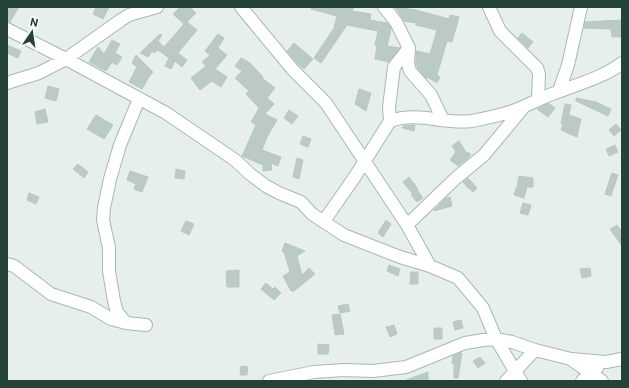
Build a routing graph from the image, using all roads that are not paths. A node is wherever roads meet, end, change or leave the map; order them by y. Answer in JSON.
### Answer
{"nodes":[{"id":1,"x":157,"y":7,"type":"edge"},
{"id":2,"x":240,"y":7,"type":"edge"},
{"id":3,"x":384,"y":7,"type":"edge"},
{"id":4,"x":489,"y":7,"type":"edge"},
{"id":5,"x":572,"y":7,"type":"edge"},
{"id":6,"x":581,"y":7,"type":"edge"},
{"id":7,"x":7,"y":29,"type":"edge"},
{"id":8,"x":576,"y":29,"type":"junction"},
{"id":9,"x":409,"y":48,"type":"junction"},
{"id":10,"x":66,"y":59,"type":"junction"},
{"id":11,"x":622,"y":63,"type":"edge"},
{"id":12,"x":7,"y":83,"type":"edge"},
{"id":13,"x":558,"y":91,"type":"junction"},
{"id":14,"x":139,"y":99,"type":"junction"},
{"id":15,"x":538,"y":99,"type":"junction"},
{"id":16,"x":525,"y":105,"type":"junction"},
{"id":17,"x":443,"y":120,"type":"junction"},
{"id":18,"x":390,"y":121,"type":"junction"},
{"id":19,"x":365,"y":161,"type":"junction"},
{"id":20,"x":324,"y":221,"type":"junction"},
{"id":21,"x":407,"y":225,"type":"junction"},
{"id":22,"x":7,"y":264,"type":"edge"},
{"id":23,"x":430,"y":266,"type":"junction"},
{"id":24,"x":126,"y":323,"type":"junction"},
{"id":25,"x":146,"y":325,"type":"dead end"},
{"id":26,"x":496,"y":339,"type":"junction"},
{"id":27,"x":535,"y":350,"type":"junction"},
{"id":28,"x":571,"y":359,"type":"junction"},
{"id":29,"x":622,"y":360,"type":"edge"},
{"id":30,"x":606,"y":362,"type":"junction"},
{"id":31,"x":518,"y":377,"type":"edge"},
{"id":32,"x":586,"y":377,"type":"edge"},
{"id":33,"x":269,"y":381,"type":"edge"},
{"id":34,"x":506,"y":381,"type":"edge"},
{"id":35,"x":602,"y":381,"type":"edge"}],
"edges":[{"from":1,"to":10,"type":"street"},
{"from":2,"to":19,"type":"street"},
{"from":3,"to":9,"type":"street"},
{"from":4,"to":15,"type":"street"},
{"from":5,"to":8,"type":"street"},
{"from":6,"to":8,"type":"street"},
{"from":7,"to":10,"type":"street"},
{"from":8,"to":13,"type":"street"},
{"from":9,"to":17,"type":"street"},
{"from":9,"to":18,"type":"street"},
{"from":10,"to":12,"type":"street"},
{"from":10,"to":14,"type":"street"},
{"from":11,"to":13,"type":"street"},
{"from":13,"to":15,"type":"street"},
{"from":14,"to":20,"type":"street"},
{"from":14,"to":24,"type":"street"},
{"from":15,"to":16,"type":"street"},
{"from":16,"to":17,"type":"street"},
{"from":16,"to":21,"type":"street"},
{"from":17,"to":18,"type":"street"},
{"from":18,"to":19,"type":"street"},
{"from":19,"to":20,"type":"street"},
{"from":19,"to":21,"type":"street"},
{"from":20,"to":23,"type":"street"},
{"from":21,"to":23,"type":"street"},
{"from":22,"to":24,"type":"street"},
{"from":23,"to":26,"type":"street"},
{"from":24,"to":25,"type":"street"},
{"from":26,"to":27,"type":"street"},
{"from":26,"to":31,"type":"street"},
{"from":26,"to":33,"type":"street"},
{"from":27,"to":28,"type":"street"},
{"from":27,"to":31,"type":"street"},
{"from":28,"to":30,"type":"street"},
{"from":28,"to":32,"type":"street"},
{"from":29,"to":30,"type":"street"},
{"from":30,"to":32,"type":"street"},
{"from":31,"to":34,"type":"street"},
{"from":32,"to":35,"type":"street"}]}
